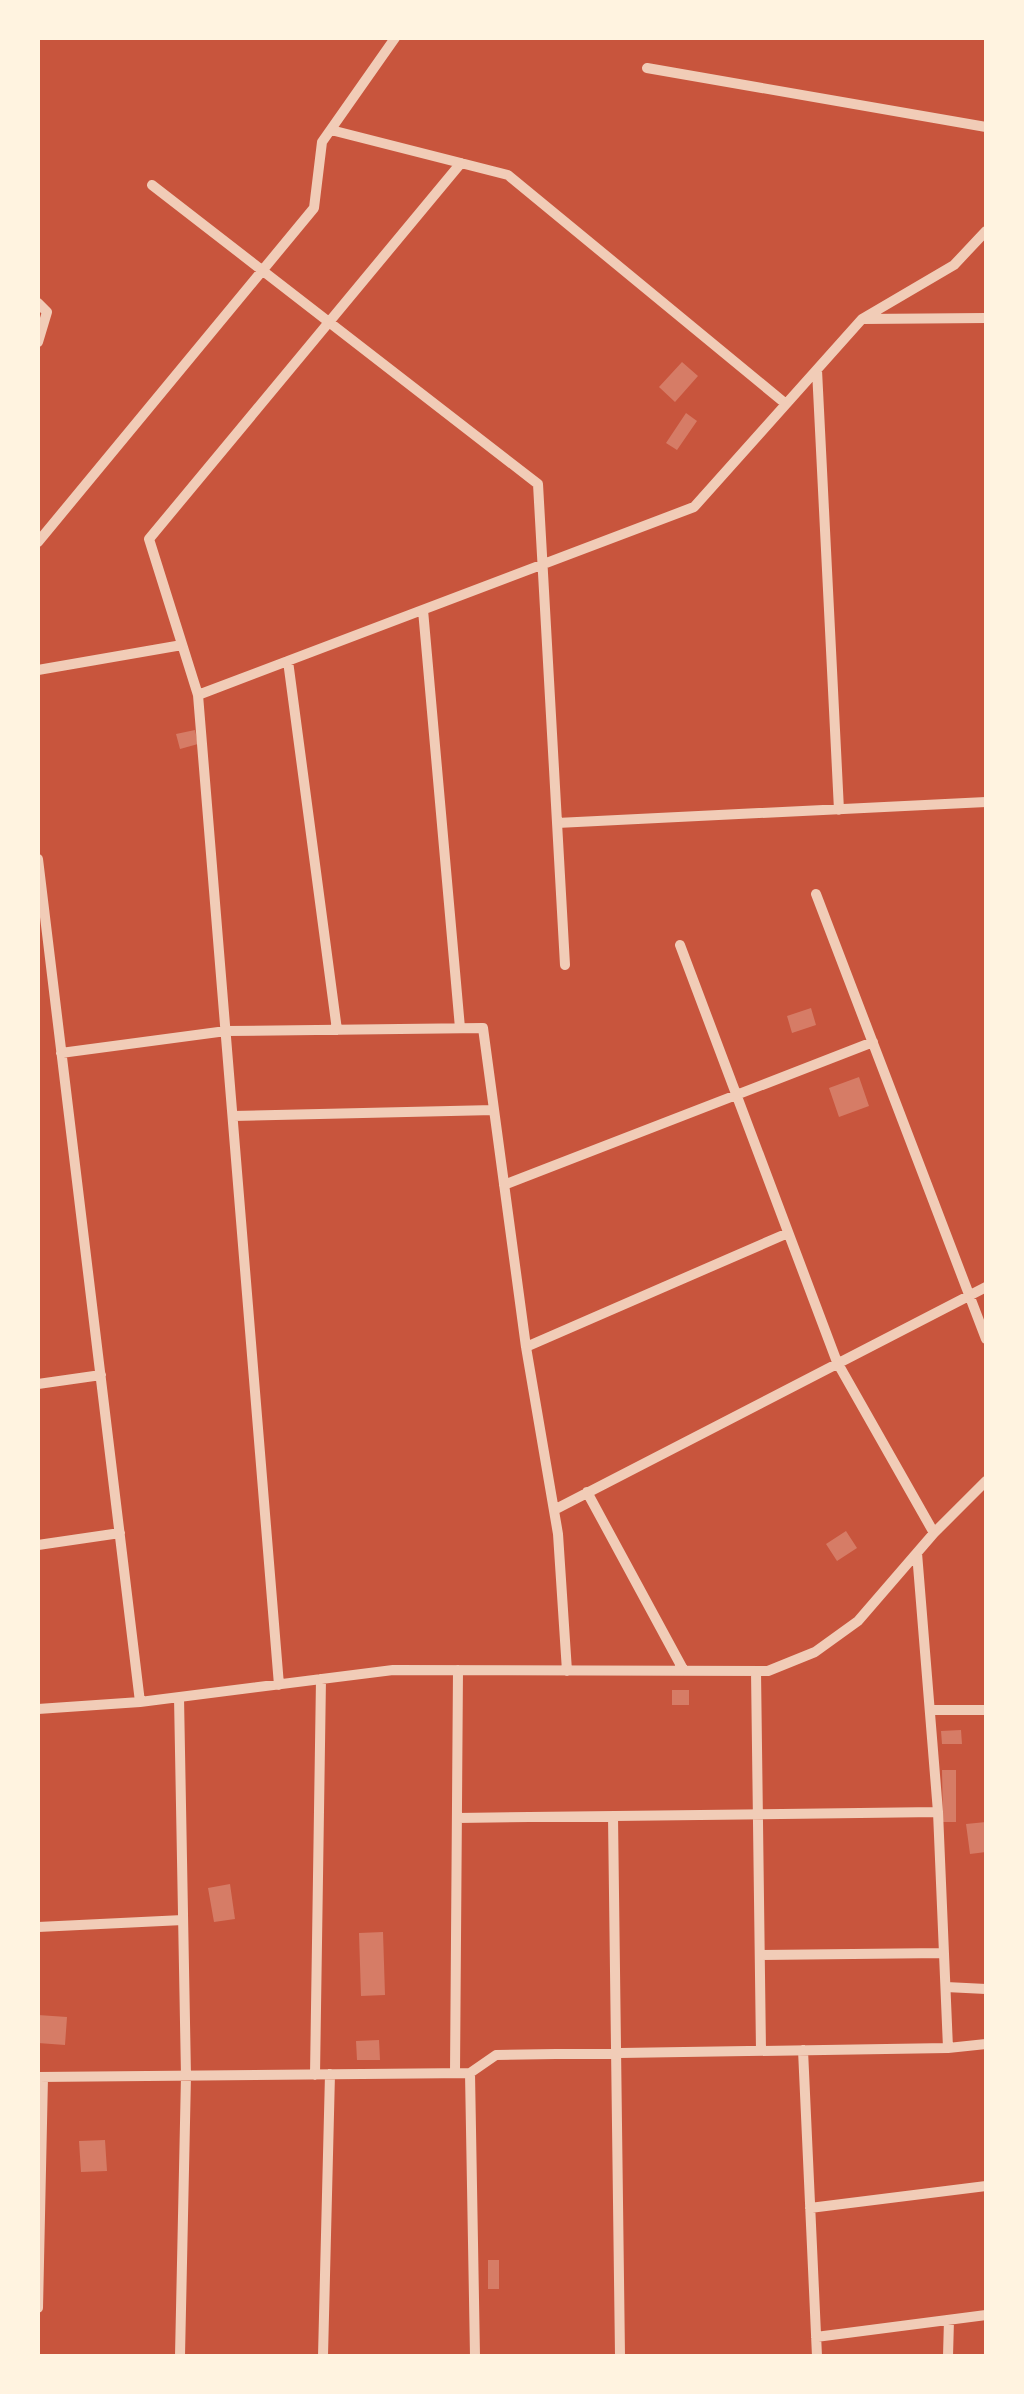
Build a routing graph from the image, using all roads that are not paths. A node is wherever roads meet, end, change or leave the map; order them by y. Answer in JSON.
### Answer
{"nodes":[{"id":1,"x":395,"y":38,"type":"edge"},
{"id":2,"x":647,"y":68,"type":"dead end"},
{"id":3,"x":986,"y":127,"type":"edge"},
{"id":4,"x":331,"y":130,"type":"junction"},
{"id":5,"x":461,"y":163,"type":"junction"},
{"id":6,"x":152,"y":186,"type":"dead end"},
{"id":7,"x":986,"y":232,"type":"edge"},
{"id":8,"x":262,"y":272,"type":"junction"},
{"id":9,"x":38,"y":302,"type":"edge"},
{"id":10,"x":986,"y":318,"type":"edge"},
{"id":11,"x":862,"y":319,"type":"junction"},
{"id":12,"x":328,"y":323,"type":"junction"},
{"id":13,"x":38,"y":342,"type":"edge"},
{"id":14,"x":816,"y":370,"type":"junction"},
{"id":15,"x":786,"y":404,"type":"junction"},
{"id":16,"x":38,"y":542,"type":"edge"},
{"id":17,"x":542,"y":564,"type":"junction"},
{"id":18,"x":422,"y":610,"type":"junction"},
{"id":19,"x":182,"y":645,"type":"junction"},
{"id":20,"x":288,"y":661,"type":"junction"},
{"id":21,"x":38,"y":670,"type":"edge"},
{"id":22,"x":198,"y":695,"type":"junction"},
{"id":23,"x":986,"y":802,"type":"edge"},
{"id":24,"x":839,"y":810,"type":"junction"},
{"id":25,"x":557,"y":823,"type":"junction"},
{"id":26,"x":38,"y":859,"type":"edge"},
{"id":27,"x":816,"y":894,"type":"dead end"},
{"id":28,"x":41,"y":920,"type":"edge"},
{"id":29,"x":680,"y":946,"type":"dead end"},
{"id":30,"x":565,"y":965,"type":"dead end"},
{"id":31,"x":460,"y":1028,"type":"junction"},
{"id":32,"x":337,"y":1030,"type":"junction"},
{"id":33,"x":226,"y":1031,"type":"junction"},
{"id":34,"x":872,"y":1042,"type":"junction"},
{"id":35,"x":61,"y":1053,"type":"junction"},
{"id":36,"x":736,"y":1095,"type":"junction"},
{"id":37,"x":494,"y":1110,"type":"junction"},
{"id":38,"x":233,"y":1116,"type":"junction"},
{"id":39,"x":504,"y":1185,"type":"junction"},
{"id":40,"x":788,"y":1233,"type":"junction"},
{"id":41,"x":986,"y":1286,"type":"edge"},
{"id":42,"x":969,"y":1293,"type":"junction"},
{"id":43,"x":986,"y":1338,"type":"edge"},
{"id":44,"x":526,"y":1347,"type":"junction"},
{"id":45,"x":837,"y":1362,"type":"junction"},
{"id":46,"x":100,"y":1375,"type":"junction"},
{"id":47,"x":38,"y":1384,"type":"edge"},
{"id":48,"x":986,"y":1480,"type":"edge"},
{"id":49,"x":587,"y":1492,"type":"junction"},
{"id":50,"x":554,"y":1510,"type":"junction"},
{"id":51,"x":120,"y":1533,"type":"junction"},
{"id":52,"x":934,"y":1533,"type":"junction"},
{"id":53,"x":38,"y":1545,"type":"edge"},
{"id":54,"x":916,"y":1553,"type":"junction"},
{"id":55,"x":458,"y":1670,"type":"junction"},
{"id":56,"x":567,"y":1671,"type":"junction"},
{"id":57,"x":684,"y":1671,"type":"junction"},
{"id":58,"x":756,"y":1671,"type":"junction"},
{"id":59,"x":321,"y":1679,"type":"junction"},
{"id":60,"x":279,"y":1684,"type":"junction"},
{"id":61,"x":179,"y":1697,"type":"junction"},
{"id":62,"x":140,"y":1702,"type":"junction"},
{"id":63,"x":38,"y":1709,"type":"edge"},
{"id":64,"x":930,"y":1710,"type":"junction"},
{"id":65,"x":986,"y":1710,"type":"edge"},
{"id":66,"x":938,"y":1812,"type":"junction"},
{"id":67,"x":758,"y":1814,"type":"junction"},
{"id":68,"x":613,"y":1816,"type":"junction"},
{"id":69,"x":457,"y":1818,"type":"junction"},
{"id":70,"x":183,"y":1920,"type":"junction"},
{"id":71,"x":38,"y":1927,"type":"edge"},
{"id":72,"x":944,"y":1953,"type":"junction"},
{"id":73,"x":760,"y":1955,"type":"junction"},
{"id":74,"x":946,"y":1988,"type":"junction"},
{"id":75,"x":986,"y":1989,"type":"edge"},
{"id":76,"x":986,"y":2044,"type":"edge"},
{"id":77,"x":948,"y":2048,"type":"junction"},
{"id":78,"x":803,"y":2050,"type":"junction"},
{"id":79,"x":761,"y":2051,"type":"junction"},
{"id":80,"x":616,"y":2053,"type":"junction"},
{"id":81,"x":455,"y":2073,"type":"junction"},
{"id":82,"x":470,"y":2073,"type":"junction"},
{"id":83,"x":315,"y":2074,"type":"junction"},
{"id":84,"x":330,"y":2074,"type":"junction"},
{"id":85,"x":186,"y":2076,"type":"junction"},
{"id":86,"x":40,"y":2077,"type":"edge"},
{"id":87,"x":986,"y":2186,"type":"edge"},
{"id":88,"x":810,"y":2208,"type":"junction"},
{"id":89,"x":38,"y":2266,"type":"edge"},
{"id":90,"x":38,"y":2308,"type":"edge"},
{"id":91,"x":986,"y":2315,"type":"edge"},
{"id":92,"x":949,"y":2320,"type":"junction"},
{"id":93,"x":816,"y":2337,"type":"junction"},
{"id":94,"x":180,"y":2356,"type":"edge"},
{"id":95,"x":324,"y":2356,"type":"edge"},
{"id":96,"x":476,"y":2356,"type":"edge"},
{"id":97,"x":620,"y":2356,"type":"edge"},
{"id":98,"x":816,"y":2356,"type":"edge"},
{"id":99,"x":948,"y":2356,"type":"edge"}],
"edges":[{"from":1,"to":4,"type":"street"},
{"from":2,"to":3,"type":"street"},
{"from":4,"to":5,"type":"street"},
{"from":4,"to":8,"type":"street"},
{"from":5,"to":12,"type":"street"},
{"from":5,"to":15,"type":"street"},
{"from":6,"to":8,"type":"street"},
{"from":7,"to":11,"type":"street"},
{"from":8,"to":12,"type":"street"},
{"from":8,"to":16,"type":"street"},
{"from":9,"to":13,"type":"street"},
{"from":10,"to":11,"type":"street"},
{"from":11,"to":14,"type":"street"},
{"from":12,"to":17,"type":"street"},
{"from":12,"to":19,"type":"street"},
{"from":14,"to":15,"type":"street"},
{"from":14,"to":24,"type":"street"},
{"from":15,"to":17,"type":"street"},
{"from":17,"to":18,"type":"street"},
{"from":17,"to":25,"type":"street"},
{"from":18,"to":20,"type":"street"},
{"from":18,"to":31,"type":"street"},
{"from":19,"to":21,"type":"street"},
{"from":19,"to":22,"type":"street"},
{"from":20,"to":22,"type":"street"},
{"from":20,"to":32,"type":"street"},
{"from":22,"to":33,"type":"street"},
{"from":23,"to":24,"type":"street"},
{"from":24,"to":25,"type":"street"},
{"from":25,"to":30,"type":"street"},
{"from":26,"to":28,"type":"street"},
{"from":27,"to":34,"type":"street"},
{"from":28,"to":35,"type":"street"},
{"from":29,"to":36,"type":"street"},
{"from":31,"to":32,"type":"street"},
{"from":31,"to":37,"type":"street"},
{"from":32,"to":33,"type":"street"},
{"from":33,"to":35,"type":"street"},
{"from":33,"to":38,"type":"street"},
{"from":34,"to":36,"type":"street"},
{"from":34,"to":42,"type":"street"},
{"from":35,"to":46,"type":"street"},
{"from":36,"to":39,"type":"street"},
{"from":36,"to":40,"type":"street"},
{"from":37,"to":38,"type":"street"},
{"from":37,"to":39,"type":"street"},
{"from":38,"to":60,"type":"street"},
{"from":39,"to":44,"type":"street"},
{"from":40,"to":44,"type":"street"},
{"from":40,"to":45,"type":"street"},
{"from":41,"to":42,"type":"street"},
{"from":42,"to":43,"type":"street"},
{"from":42,"to":45,"type":"street"},
{"from":44,"to":50,"type":"street"},
{"from":45,"to":49,"type":"street"},
{"from":45,"to":52,"type":"street"},
{"from":46,"to":47,"type":"street"},
{"from":46,"to":51,"type":"street"},
{"from":48,"to":52,"type":"street"},
{"from":49,"to":50,"type":"street"},
{"from":49,"to":57,"type":"street"},
{"from":50,"to":56,"type":"street"},
{"from":51,"to":53,"type":"street"},
{"from":51,"to":62,"type":"street"},
{"from":52,"to":54,"type":"street"},
{"from":54,"to":58,"type":"street"},
{"from":54,"to":64,"type":"street"},
{"from":55,"to":56,"type":"street"},
{"from":55,"to":59,"type":"street"},
{"from":55,"to":69,"type":"street"},
{"from":56,"to":57,"type":"street"},
{"from":57,"to":58,"type":"street"},
{"from":58,"to":67,"type":"street"},
{"from":59,"to":60,"type":"street"},
{"from":59,"to":83,"type":"street"},
{"from":60,"to":61,"type":"street"},
{"from":61,"to":62,"type":"street"},
{"from":61,"to":70,"type":"street"},
{"from":62,"to":63,"type":"street"},
{"from":64,"to":65,"type":"street"},
{"from":64,"to":66,"type":"street"},
{"from":66,"to":67,"type":"street"},
{"from":66,"to":72,"type":"street"},
{"from":67,"to":68,"type":"street"},
{"from":67,"to":73,"type":"street"},
{"from":68,"to":69,"type":"street"},
{"from":68,"to":80,"type":"street"},
{"from":69,"to":81,"type":"street"},
{"from":70,"to":71,"type":"street"},
{"from":70,"to":85,"type":"street"},
{"from":72,"to":73,"type":"street"},
{"from":72,"to":74,"type":"street"},
{"from":73,"to":79,"type":"street"},
{"from":74,"to":75,"type":"street"},
{"from":74,"to":77,"type":"street"},
{"from":76,"to":77,"type":"street"},
{"from":77,"to":78,"type":"street"},
{"from":78,"to":79,"type":"street"},
{"from":78,"to":88,"type":"street"},
{"from":79,"to":80,"type":"street"},
{"from":80,"to":82,"type":"street"},
{"from":80,"to":97,"type":"street"},
{"from":81,"to":82,"type":"street"},
{"from":81,"to":84,"type":"street"},
{"from":82,"to":96,"type":"street"},
{"from":83,"to":84,"type":"street"},
{"from":83,"to":85,"type":"street"},
{"from":84,"to":95,"type":"street"},
{"from":85,"to":86,"type":"street"},
{"from":85,"to":94,"type":"street"},
{"from":86,"to":89,"type":"street"},
{"from":87,"to":88,"type":"street"},
{"from":88,"to":93,"type":"street"},
{"from":89,"to":90,"type":"street"},
{"from":91,"to":92,"type":"street"},
{"from":92,"to":93,"type":"street"},
{"from":92,"to":99,"type":"street"},
{"from":93,"to":98,"type":"street"}]}
